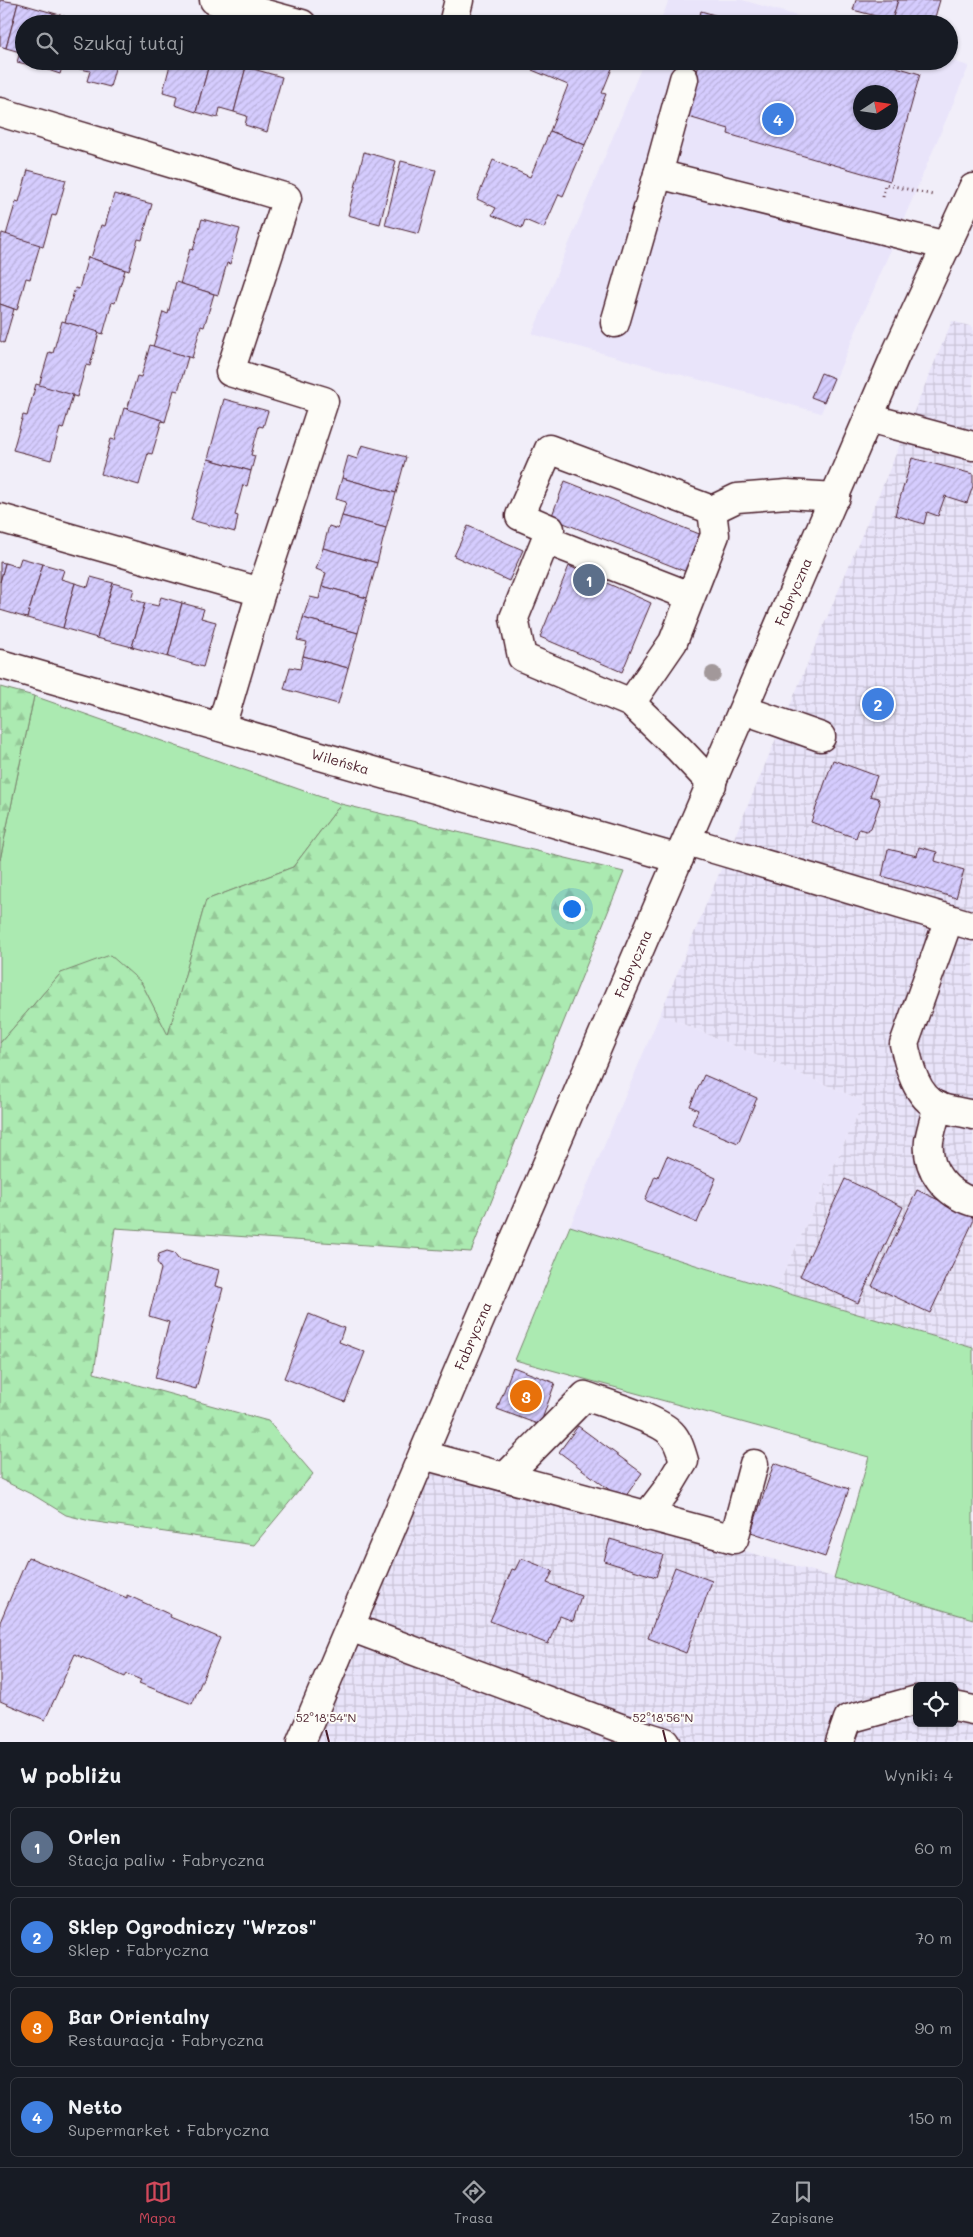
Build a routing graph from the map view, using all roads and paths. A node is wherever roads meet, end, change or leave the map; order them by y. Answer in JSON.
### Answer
{"nodes":[{"id":1,"x":214,"y":0,"type":"edge"},
{"id":2,"x":459,"y":0,"type":"edge"},
{"id":3,"x":269,"y":15,"type":"edge"},
{"id":4,"x":455,"y":15,"type":"edge"},
{"id":5,"x":684,"y":79,"type":"dead end"},
{"id":6,"x":0,"y":112,"type":"edge"},
{"id":7,"x":658,"y":174,"type":"junction"},
{"id":8,"x":973,"y":188,"type":"edge"},
{"id":9,"x":947,"y":246,"type":"junction"},
{"id":10,"x":615,"y":323,"type":"dead end"},
{"id":11,"x":869,"y":418,"type":"junction"},
{"id":12,"x":973,"y":446,"type":"edge"},
{"id":13,"x":836,"y":497,"type":"junction"},
{"id":14,"x":712,"y":510,"type":"junction"},
{"id":15,"x":0,"y":518,"type":"edge"},
{"id":16,"x":546,"y":540,"type":"junction"},
{"id":17,"x":261,"y":592,"type":"junction"},
{"id":18,"x":690,"y":596,"type":"junction"},
{"id":19,"x":0,"y":664,"type":"edge"},
{"id":20,"x":631,"y":703,"type":"junction"},
{"id":21,"x":744,"y":710,"type":"junction"},
{"id":22,"x":221,"y":727,"type":"junction"},
{"id":23,"x":821,"y":736,"type":"dead end"},
{"id":24,"x":712,"y":784,"type":"junction"},
{"id":25,"x":683,"y":850,"type":"junction"},
{"id":26,"x":961,"y":922,"type":"edge"},
{"id":27,"x":938,"y":1106,"type":"junction"},
{"id":28,"x":973,"y":1115,"type":"edge"},
{"id":29,"x":973,"y":1202,"type":"edge"},
{"id":30,"x":423,"y":1455,"type":"junction"},
{"id":31,"x":754,"y":1464,"type":"dead end"},
{"id":32,"x":505,"y":1477,"type":"junction"},
{"id":33,"x":646,"y":1517,"type":"junction"},
{"id":34,"x":350,"y":1627,"type":"junction"},
{"id":35,"x":913,"y":1701,"type":"edge"},
{"id":36,"x":958,"y":1707,"type":"edge"},
{"id":37,"x":973,"y":1710,"type":"edge"},
{"id":38,"x":301,"y":1742,"type":"edge"},
{"id":39,"x":665,"y":1742,"type":"edge"},
{"id":40,"x":840,"y":1742,"type":"edge"}],
"edges":[{"from":1,"to":3,"type":"street"},
{"from":2,"to":4,"type":"street"},
{"from":5,"to":7,"type":"street"},
{"from":6,"to":17,"type":"street"},
{"from":7,"to":9,"type":"street"},
{"from":7,"to":10,"type":"street"},
{"from":8,"to":9,"type":"street","name":"Fabryczna"},
{"from":9,"to":11,"type":"street","name":"Fabryczna"},
{"from":11,"to":12,"type":"street"},
{"from":11,"to":13,"type":"street","name":"Fabryczna"},
{"from":13,"to":14,"type":"street"},
{"from":13,"to":21,"type":"street","name":"Fabryczna"},
{"from":14,"to":16,"type":"street"},
{"from":14,"to":18,"type":"street"},
{"from":15,"to":17,"type":"street"},
{"from":16,"to":18,"type":"street"},
{"from":16,"to":20,"type":"street"},
{"from":17,"to":22,"type":"street"},
{"from":18,"to":20,"type":"street"},
{"from":19,"to":22,"type":"street","name":"Wileńska"},
{"from":20,"to":24,"type":"street"},
{"from":21,"to":23,"type":"street"},
{"from":21,"to":24,"type":"street","name":"Fabryczna"},
{"from":22,"to":25,"type":"street","name":"Wileńska"},
{"from":24,"to":25,"type":"street","name":"Fabryczna"},
{"from":25,"to":26,"type":"street","name":"Wileńska"},
{"from":25,"to":30,"type":"street","name":"Fabryczna"},
{"from":26,"to":27,"type":"street"},
{"from":27,"to":28,"type":"street"},
{"from":27,"to":29,"type":"street"},
{"from":30,"to":32,"type":"street"},
{"from":30,"to":34,"type":"street","name":"Fabryczna"},
{"from":31,"to":33,"type":"street"},
{"from":32,"to":33,"type":"street"},
{"from":32,"to":33,"type":"street"},
{"from":34,"to":38,"type":"street","name":"Fabryczna"},
{"from":34,"to":39,"type":"street"},
{"from":35,"to":40,"type":"street"},
{"from":36,"to":37,"type":"street"}]}
